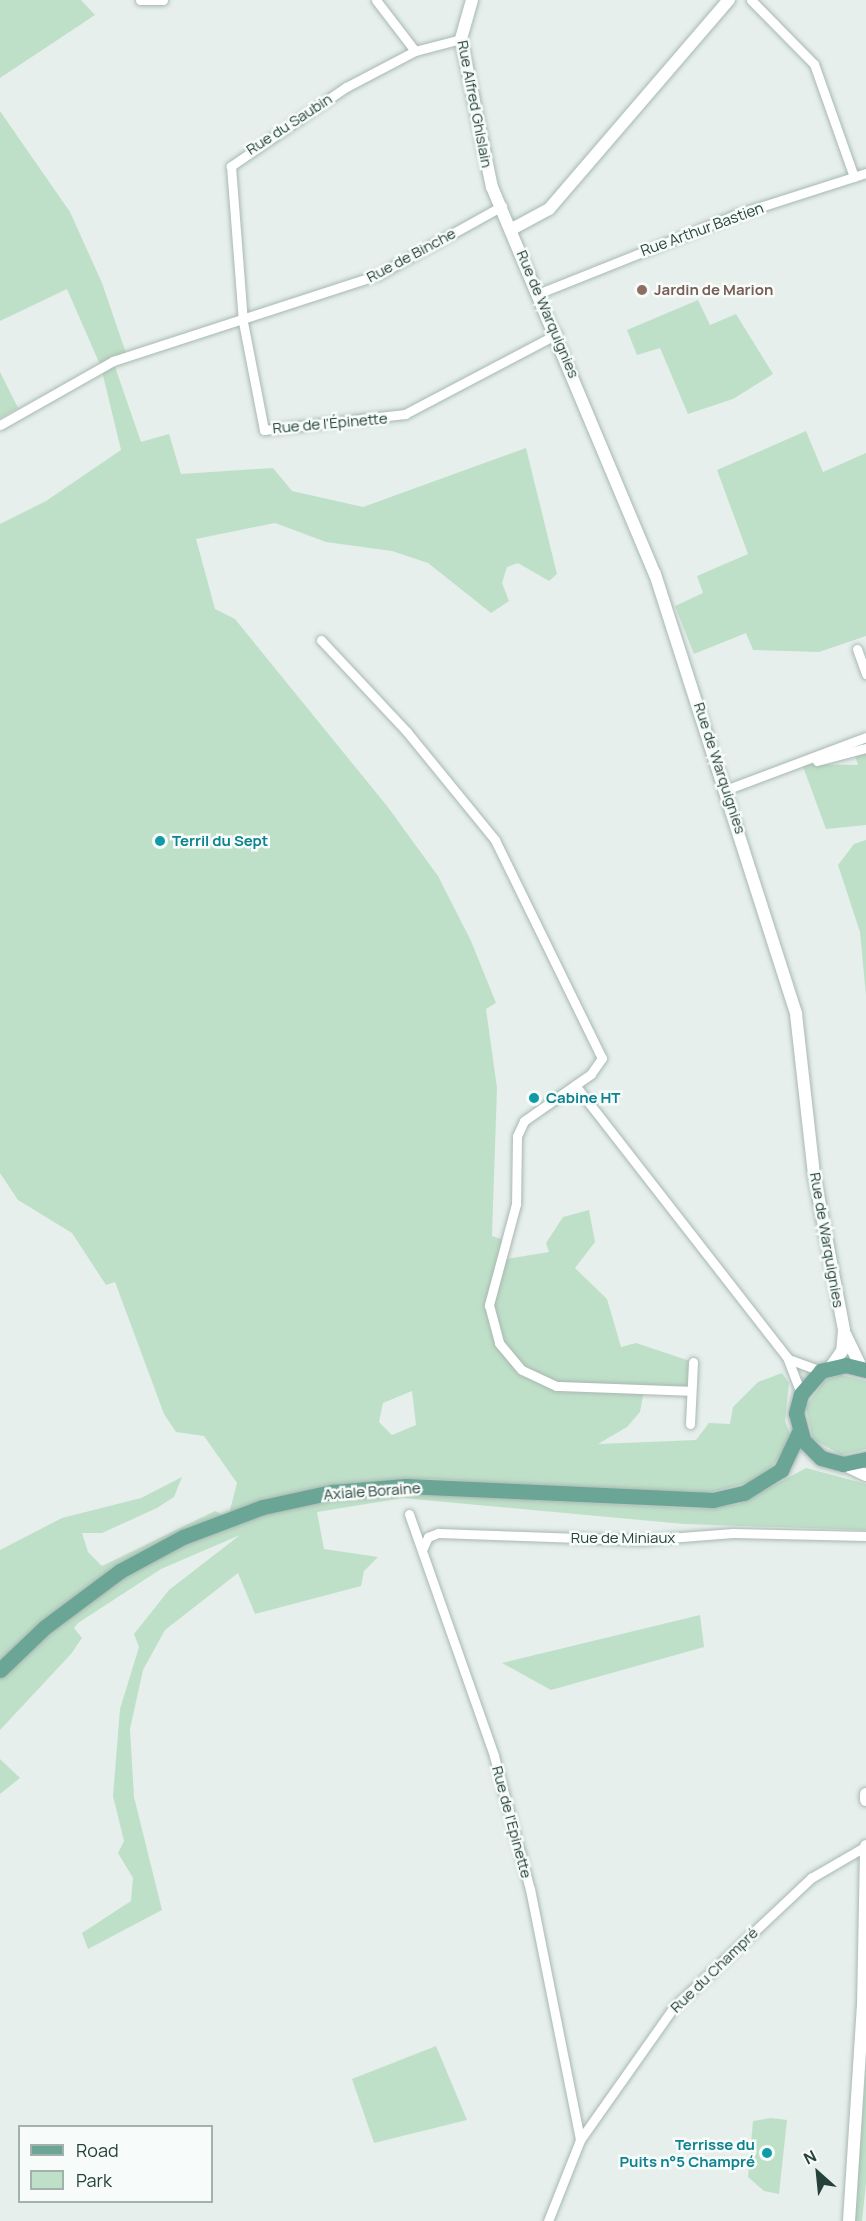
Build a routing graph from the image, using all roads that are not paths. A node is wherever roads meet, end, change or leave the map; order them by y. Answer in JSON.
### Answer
{"nodes":[{"id":1,"x":140,"y":0,"type":"edge"},
{"id":2,"x":163,"y":0,"type":"edge"},
{"id":3,"x":376,"y":0,"type":"edge"},
{"id":4,"x":472,"y":0,"type":"edge"},
{"id":5,"x":729,"y":0,"type":"edge"},
{"id":6,"x":751,"y":0,"type":"edge"},
{"id":7,"x":461,"y":39,"type":"junction"},
{"id":8,"x":415,"y":51,"type":"junction"},
{"id":9,"x":866,"y":173,"type":"edge"},
{"id":10,"x":854,"y":177,"type":"junction"},
{"id":11,"x":502,"y":206,"type":"junction"},
{"id":12,"x":512,"y":229,"type":"junction"},
{"id":13,"x":540,"y":293,"type":"junction"},
{"id":14,"x":243,"y":322,"type":"junction"},
{"id":15,"x":557,"y":334,"type":"junction"},
{"id":16,"x":0,"y":426,"type":"edge"},
{"id":17,"x":321,"y":640,"type":"dead end"},
{"id":18,"x":857,"y":649,"type":"dead end"},
{"id":19,"x":866,"y":674,"type":"edge"},
{"id":20,"x":866,"y":737,"type":"edge"},
{"id":21,"x":866,"y":748,"type":"edge"},
{"id":22,"x":802,"y":764,"type":"junction"},
{"id":23,"x":728,"y":789,"type":"junction"},
{"id":24,"x":575,"y":1086,"type":"junction"},
{"id":25,"x":844,"y":1330,"type":"junction"},
{"id":26,"x":787,"y":1357,"type":"junction"},
{"id":27,"x":693,"y":1362,"type":"dead end"},
{"id":28,"x":863,"y":1369,"type":"edge"},
{"id":29,"x":826,"y":1370,"type":"junction"},
{"id":30,"x":691,"y":1391,"type":"junction"},
{"id":31,"x":801,"y":1394,"type":"junction"},
{"id":32,"x":690,"y":1424,"type":"dead end"},
{"id":33,"x":799,"y":1432,"type":"junction"},
{"id":34,"x":821,"y":1458,"type":"junction"},
{"id":35,"x":866,"y":1459,"type":"edge"},
{"id":36,"x":843,"y":1464,"type":"junction"},
{"id":37,"x":782,"y":1470,"type":"junction"},
{"id":38,"x":866,"y":1475,"type":"edge"},
{"id":39,"x":409,"y":1514,"type":"dead end"},
{"id":40,"x":866,"y":1536,"type":"edge"},
{"id":41,"x":423,"y":1548,"type":"junction"},
{"id":42,"x":0,"y":1670,"type":"edge"},
{"id":43,"x":866,"y":1794,"type":"edge"},
{"id":44,"x":866,"y":1800,"type":"edge"},
{"id":45,"x":866,"y":1846,"type":"edge"},
{"id":46,"x":580,"y":2140,"type":"junction"},
{"id":47,"x":548,"y":2221,"type":"edge"},
{"id":48,"x":849,"y":2221,"type":"edge"}],
"edges":[{"from":1,"to":2,"type":"street"},
{"from":3,"to":8,"type":"street"},
{"from":4,"to":7,"type":"street","name":"Rue Alfred Ghislain"},
{"from":5,"to":12,"type":"street"},
{"from":6,"to":10,"type":"street"},
{"from":7,"to":8,"type":"street","name":"Rue du Saubin"},
{"from":7,"to":11,"type":"street","name":"Rue Alfred Ghislain"},
{"from":8,"to":14,"type":"street","name":"Rue du Saubin"},
{"from":9,"to":10,"type":"street","name":"Rue Arthur Bastien"},
{"from":10,"to":13,"type":"street","name":"Rue Arthur Bastien"},
{"from":11,"to":12,"type":"street"},
{"from":11,"to":14,"type":"street","name":"Rue de Binche"},
{"from":12,"to":13,"type":"street","name":"Rue de Warquignies"},
{"from":13,"to":15,"type":"street","name":"Rue de Warquignies"},
{"from":14,"to":15,"type":"street","name":"Rue de l'Épinette"},
{"from":14,"to":16,"type":"street","name":"Rue de Binche"},
{"from":15,"to":23,"type":"street","name":"Rue de Warquignies"},
{"from":17,"to":24,"type":"street"},
{"from":18,"to":19,"type":"street"},
{"from":20,"to":22,"type":"street"},
{"from":21,"to":22,"type":"street"},
{"from":22,"to":23,"type":"street"},
{"from":23,"to":25,"type":"street","name":"Rue de Warquignies"},
{"from":24,"to":26,"type":"street"},
{"from":24,"to":30,"type":"street"},
{"from":25,"to":28,"type":"street"},
{"from":25,"to":29,"type":"street"},
{"from":26,"to":29,"type":"street"},
{"from":26,"to":31,"type":"street"},
{"from":27,"to":30,"type":"street"},
{"from":28,"to":29,"type":"main road"},
{"from":29,"to":31,"type":"main road"},
{"from":30,"to":32,"type":"street"},
{"from":31,"to":33,"type":"main road"},
{"from":33,"to":34,"type":"main road"},
{"from":33,"to":37,"type":"main road"},
{"from":34,"to":36,"type":"main road"},
{"from":34,"to":37,"type":"main road","name":"Axiale Boraine"},
{"from":35,"to":36,"type":"main road"},
{"from":36,"to":38,"type":"street"},
{"from":37,"to":42,"type":"main road","name":"Axiale Boraine"},
{"from":39,"to":41,"type":"street","name":"Rue de l'Epinette"},
{"from":40,"to":41,"type":"street","name":"Rue de Miniaux"},
{"from":41,"to":46,"type":"street","name":"Rue de l'Epinette"},
{"from":43,"to":44,"type":"street"},
{"from":45,"to":46,"type":"street","name":"Rue du Champré"},
{"from":45,"to":48,"type":"street"},
{"from":46,"to":47,"type":"street","name":"Rue du Champré"}]}
